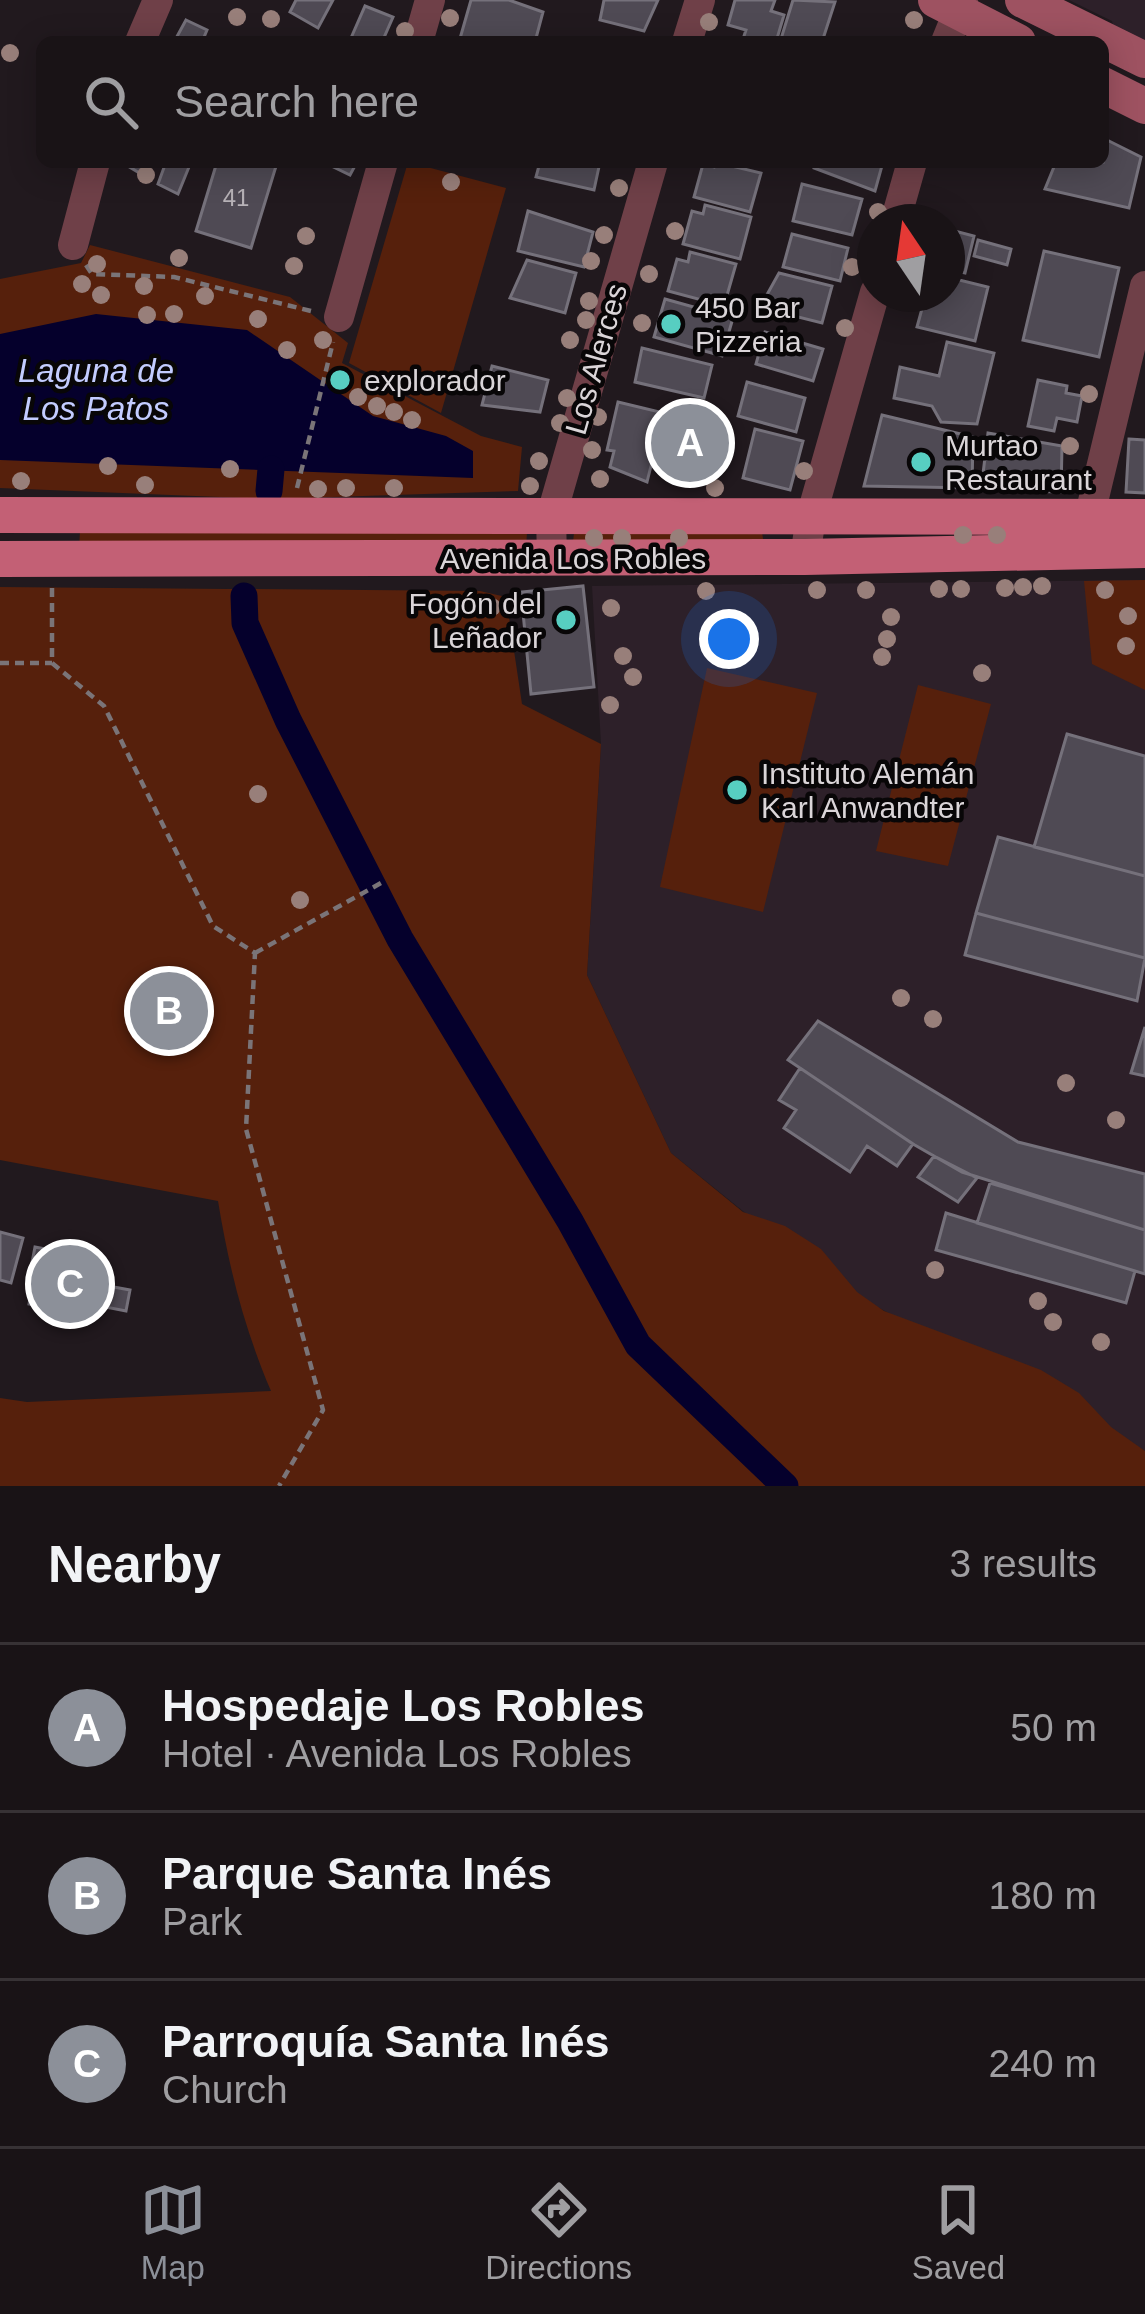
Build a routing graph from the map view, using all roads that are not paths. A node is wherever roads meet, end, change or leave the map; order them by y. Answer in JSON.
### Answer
{"nodes":[{"id":1,"x":158,"y":0,"type":"edge"},
{"id":2,"x":428,"y":0,"type":"edge"},
{"id":3,"x":700,"y":0,"type":"edge"},
{"id":4,"x":1023,"y":0,"type":"edge"},
{"id":5,"x":951,"y":13,"type":"edge"},
{"id":6,"x":143,"y":36,"type":"edge"},
{"id":7,"x":419,"y":36,"type":"edge"},
{"id":8,"x":690,"y":36,"type":"edge"},
{"id":9,"x":1004,"y":36,"type":"edge"},
{"id":10,"x":1096,"y":36,"type":"edge"},
{"id":11,"x":1109,"y":42,"type":"edge"},
{"id":12,"x":1145,"y":60,"type":"edge"},
{"id":13,"x":1109,"y":88,"type":"edge"},
{"id":14,"x":1145,"y":106,"type":"edge"},
{"id":15,"x":92,"y":168,"type":"edge"},
{"id":16,"x":381,"y":168,"type":"edge"},
{"id":17,"x":651,"y":168,"type":"edge"},
{"id":18,"x":910,"y":168,"type":"edge"},
{"id":19,"x":900,"y":204,"type":"edge"},
{"id":20,"x":73,"y":244,"type":"road end"},
{"id":21,"x":1145,"y":286,"type":"edge"},
{"id":22,"x":869,"y":312,"type":"edge"},
{"id":23,"x":339,"y":317,"type":"road end"},
{"id":24,"x":0,"y":515,"type":"edge"},
{"id":25,"x":57,"y":517,"type":"junction"},
{"id":26,"x":551,"y":517,"type":"junction"},
{"id":27,"x":811,"y":517,"type":"junction"},
{"id":28,"x":1145,"y":517,"type":"edge"},
{"id":29,"x":1085,"y":534,"type":"junction"},
{"id":30,"x":1145,"y":550,"type":"edge"},
{"id":31,"x":552,"y":557,"type":"junction"},
{"id":32,"x":805,"y":557,"type":"junction"},
{"id":33,"x":0,"y":559,"type":"edge"},
{"id":34,"x":52,"y":560,"type":"junction"}],
"edges":[{"from":1,"to":6,"type":"street"},
{"from":2,"to":7,"type":"street"},
{"from":3,"to":8,"type":"street"},
{"from":4,"to":10,"type":"street"},
{"from":5,"to":9,"type":"street"},
{"from":11,"to":12,"type":"street"},
{"from":13,"to":14,"type":"street"},
{"from":15,"to":20,"type":"street"},
{"from":16,"to":23,"type":"street"},
{"from":17,"to":26,"type":"street","name":"Los Alerces"},
{"from":18,"to":19,"type":"street"},
{"from":21,"to":29,"type":"street"},
{"from":22,"to":27,"type":"street"},
{"from":24,"to":25,"type":"main road","name":"Avenida Los Robles"},
{"from":25,"to":26,"type":"main road","name":"Avenida Los Robles"},
{"from":25,"to":34,"type":"main road"},
{"from":26,"to":27,"type":"main road","name":"Avenida Los Robles"},
{"from":26,"to":31,"type":"street","name":"Los Alerces"},
{"from":27,"to":29,"type":"main road","name":"Avenida Los Robles"},
{"from":27,"to":32,"type":"street"},
{"from":28,"to":29,"type":"main road","name":"Avenida Los Robles"},
{"from":29,"to":30,"type":"main road","name":"Avenida Los Robles"},
{"from":29,"to":32,"type":"main road","name":"Avenida Los Robles"},
{"from":31,"to":32,"type":"main road","name":"Avenida Los Robles"},
{"from":31,"to":34,"type":"main road","name":"Avenida Los Robles"},
{"from":33,"to":34,"type":"main road","name":"Avenida Los Robles"}]}
